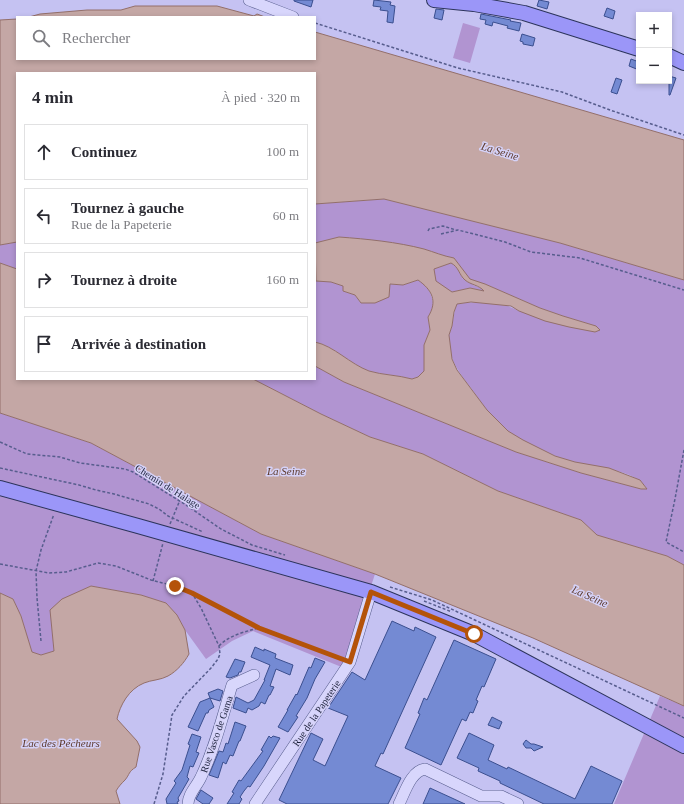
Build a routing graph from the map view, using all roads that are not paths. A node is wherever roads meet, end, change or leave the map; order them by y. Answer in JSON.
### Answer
{"nodes":[{"id":1,"x":249,"y":0,"type":"edge"},
{"id":2,"x":434,"y":0,"type":"edge"},
{"id":3,"x":457,"y":0,"type":"edge"},
{"id":4,"x":474,"y":4,"type":"junction"},
{"id":5,"x":290,"y":16,"type":"edge"},
{"id":6,"x":636,"y":48,"type":"edge"},
{"id":7,"x":672,"y":57,"type":"edge"},
{"id":8,"x":672,"y":61,"type":"edge"},
{"id":9,"x":684,"y":63,"type":"edge"},
{"id":10,"x":0,"y":488,"type":"edge"},
{"id":11,"x":371,"y":592,"type":"junction"},
{"id":12,"x":254,"y":675,"type":"dead end"},
{"id":13,"x":684,"y":746,"type":"edge"},
{"id":14,"x":188,"y":804,"type":"edge"},
{"id":15,"x":255,"y":804,"type":"edge"},
{"id":16,"x":399,"y":804,"type":"edge"},
{"id":17,"x":518,"y":804,"type":"edge"}],
"edges":[{"from":1,"to":5,"type":"street"},
{"from":2,"to":4,"type":"main road"},
{"from":3,"to":4,"type":"main road"},
{"from":4,"to":6,"type":"main road"},
{"from":7,"to":9,"type":"main road"},
{"from":8,"to":9,"type":"main road"},
{"from":10,"to":11,"type":"main road"},
{"from":11,"to":13,"type":"main road"},
{"from":11,"to":15,"type":"street","name":"Rue de la Papeterie"},
{"from":12,"to":14,"type":"street","name":"Rue Vasco de Gama"},
{"from":16,"to":17,"type":"street"}]}
